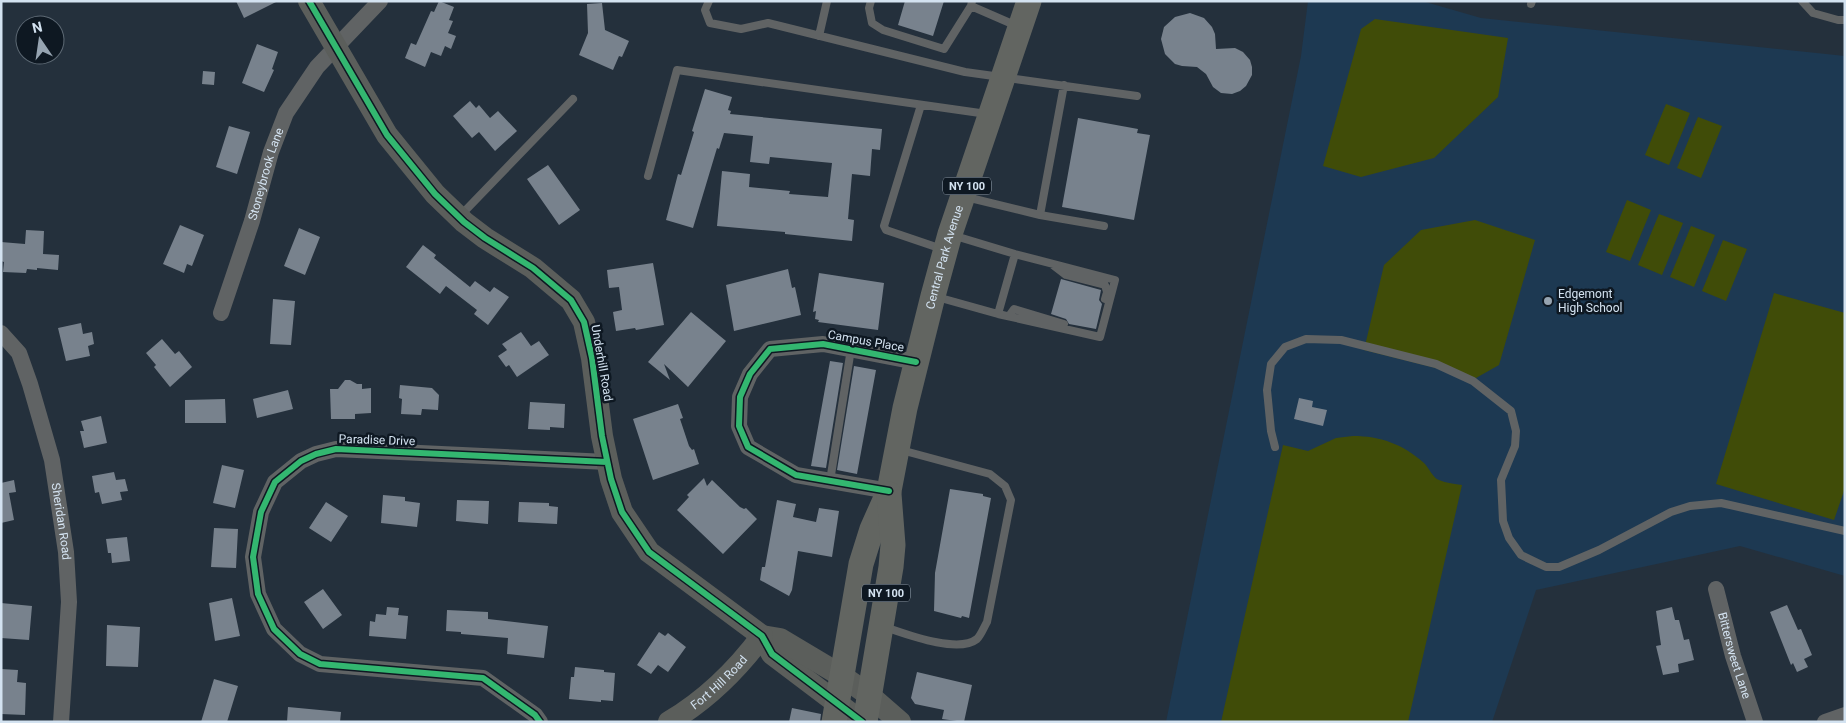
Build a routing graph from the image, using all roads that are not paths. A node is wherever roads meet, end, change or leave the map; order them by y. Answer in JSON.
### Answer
{"nodes":[{"id":1,"x":309,"y":1,"type":"edge"},
{"id":2,"x":380,"y":1,"type":"edge"},
{"id":3,"x":709,"y":1,"type":"edge"},
{"id":4,"x":827,"y":1,"type":"edge"},
{"id":5,"x":871,"y":1,"type":"edge"},
{"id":6,"x":1029,"y":1,"type":"edge"},
{"id":7,"x":1802,"y":1,"type":"edge"},
{"id":8,"x":971,"y":4,"type":"edge"},
{"id":9,"x":1845,"y":20,"type":"edge"},
{"id":10,"x":1021,"y":27,"type":"junction"},
{"id":11,"x":819,"y":36,"type":"junction"},
{"id":12,"x":336,"y":47,"type":"junction"},
{"id":13,"x":1004,"y":77,"type":"junction"},
{"id":14,"x":1064,"y":85,"type":"junction"},
{"id":15,"x":1137,"y":96,"type":"dead end"},
{"id":16,"x":573,"y":100,"type":"dead end"},
{"id":17,"x":921,"y":105,"type":"junction"},
{"id":18,"x":991,"y":115,"type":"junction"},
{"id":19,"x":648,"y":176,"type":"dead end"},
{"id":20,"x":963,"y":196,"type":"junction"},
{"id":21,"x":1040,"y":215,"type":"junction"},
{"id":22,"x":459,"y":218,"type":"junction"},
{"id":23,"x":1104,"y":226,"type":"dead end"},
{"id":24,"x":948,"y":242,"type":"junction"},
{"id":25,"x":1015,"y":254,"type":"junction"},
{"id":26,"x":1052,"y":263,"type":"junction"},
{"id":27,"x":933,"y":296,"type":"junction"},
{"id":28,"x":221,"y":313,"type":"dead end"},
{"id":29,"x":998,"y":314,"type":"junction"},
{"id":30,"x":1008,"y":316,"type":"junction"},
{"id":31,"x":1,"y":333,"type":"edge"},
{"id":32,"x":851,"y":349,"type":"junction"},
{"id":33,"x":916,"y":362,"type":"junction"},
{"id":34,"x":1275,"y":447,"type":"dead end"},
{"id":35,"x":896,"y":449,"type":"junction"},
{"id":36,"x":607,"y":462,"type":"junction"},
{"id":37,"x":830,"y":481,"type":"junction"},
{"id":38,"x":889,"y":491,"type":"junction"},
{"id":39,"x":1845,"y":531,"type":"edge"},
{"id":40,"x":1716,"y":589,"type":"dead end"},
{"id":41,"x":881,"y":626,"type":"junction"},
{"id":42,"x":762,"y":636,"type":"junction"},
{"id":43,"x":842,"y":676,"type":"junction"},
{"id":44,"x":869,"y":695,"type":"junction"},
{"id":45,"x":836,"y":712,"type":"edge"},
{"id":46,"x":1845,"y":715,"type":"edge"},
{"id":47,"x":61,"y":722,"type":"edge"},
{"id":48,"x":540,"y":722,"type":"edge"},
{"id":49,"x":669,"y":722,"type":"edge"},
{"id":50,"x":863,"y":722,"type":"edge"},
{"id":51,"x":900,"y":722,"type":"edge"},
{"id":52,"x":1755,"y":722,"type":"edge"},
{"id":53,"x":1825,"y":722,"type":"edge"}],
"edges":[{"from":1,"to":12,"type":"street","name":"Underhill Road"},
{"from":2,"to":12,"type":"street","name":"Stoneybrook Lane"},
{"from":3,"to":11,"type":"lane"},
{"from":4,"to":11,"type":"lane"},
{"from":5,"to":8,"type":"lane"},
{"from":6,"to":10,"type":"main road","name":"Central Park Avenue","number":"NY 100"},
{"from":7,"to":9,"type":"lane"},
{"from":8,"to":10,"type":"lane"},
{"from":10,"to":13,"type":"main road","name":"Central Park Avenue","number":"NY 100"},
{"from":11,"to":13,"type":"lane"},
{"from":12,"to":22,"type":"street","name":"Underhill Road"},
{"from":12,"to":28,"type":"street","name":"Stoneybrook Lane"},
{"from":13,"to":14,"type":"lane"},
{"from":13,"to":18,"type":"main road","name":"Central Park Avenue","number":"NY 100"},
{"from":14,"to":15,"type":"lane"},
{"from":14,"to":21,"type":"lane"},
{"from":16,"to":22,"type":"lane"},
{"from":17,"to":18,"type":"lane"},
{"from":17,"to":19,"type":"lane"},
{"from":17,"to":24,"type":"lane"},
{"from":18,"to":20,"type":"main road","name":"Central Park Avenue","number":"NY 100"},
{"from":20,"to":21,"type":"lane"},
{"from":20,"to":24,"type":"main road","name":"Central Park Avenue","number":"NY 100"},
{"from":21,"to":23,"type":"lane"},
{"from":22,"to":36,"type":"street","name":"Underhill Road"},
{"from":24,"to":25,"type":"lane"},
{"from":24,"to":27,"type":"main road","name":"Central Park Avenue","number":"NY 100"},
{"from":25,"to":26,"type":"lane"},
{"from":25,"to":29,"type":"lane"},
{"from":26,"to":30,"type":"lane"},
{"from":26,"to":30,"type":"lane"},
{"from":27,"to":29,"type":"lane"},
{"from":27,"to":33,"type":"main road","name":"Central Park Avenue","number":"NY 100"},
{"from":29,"to":30,"type":"lane"},
{"from":31,"to":47,"type":"street","name":"Sheridan Road"},
{"from":32,"to":33,"type":"street","name":"Campus Place"},
{"from":32,"to":37,"type":"lane"},
{"from":32,"to":37,"type":"street","name":"Campus Place"},
{"from":33,"to":35,"type":"main road","name":"Central Park Avenue","number":"NY 100"},
{"from":34,"to":39,"type":"lane"},
{"from":35,"to":38,"type":"main road","name":"Central Park Avenue","number":"NY 100"},
{"from":35,"to":41,"type":"lane"},
{"from":36,"to":42,"type":"street","name":"Underhill Road"},
{"from":36,"to":48,"type":"street","name":"Paradise Drive"},
{"from":37,"to":38,"type":"street","name":"Campus Place"},
{"from":38,"to":41,"type":"main road","name":"Central Park Avenue","number":"NY 100"},
{"from":38,"to":43,"type":"main road","name":"Central Park Avenue","number":"NY 100"},
{"from":40,"to":52,"type":"street","name":"Bittersweet Lane"},
{"from":41,"to":44,"type":"main road","name":"Central Park Avenue","number":"NY 100"},
{"from":42,"to":43,"type":"street","name":"Underhill Road"},
{"from":42,"to":45,"type":"street","name":"Underhill Road"},
{"from":42,"to":49,"type":"street","name":"Fort Hill Road"},
{"from":43,"to":44,"type":"street","name":"Underhill Road"},
{"from":43,"to":45,"type":"main road","name":"Central Park Avenue","number":"NY 100"},
{"from":44,"to":50,"type":"main road","name":"Central Park Avenue","number":"NY 100"},
{"from":44,"to":51,"type":"street","name":"Underhill Road"},
{"from":45,"to":50,"type":"street","name":"Underhill Road"},
{"from":46,"to":53,"type":"street"}]}
